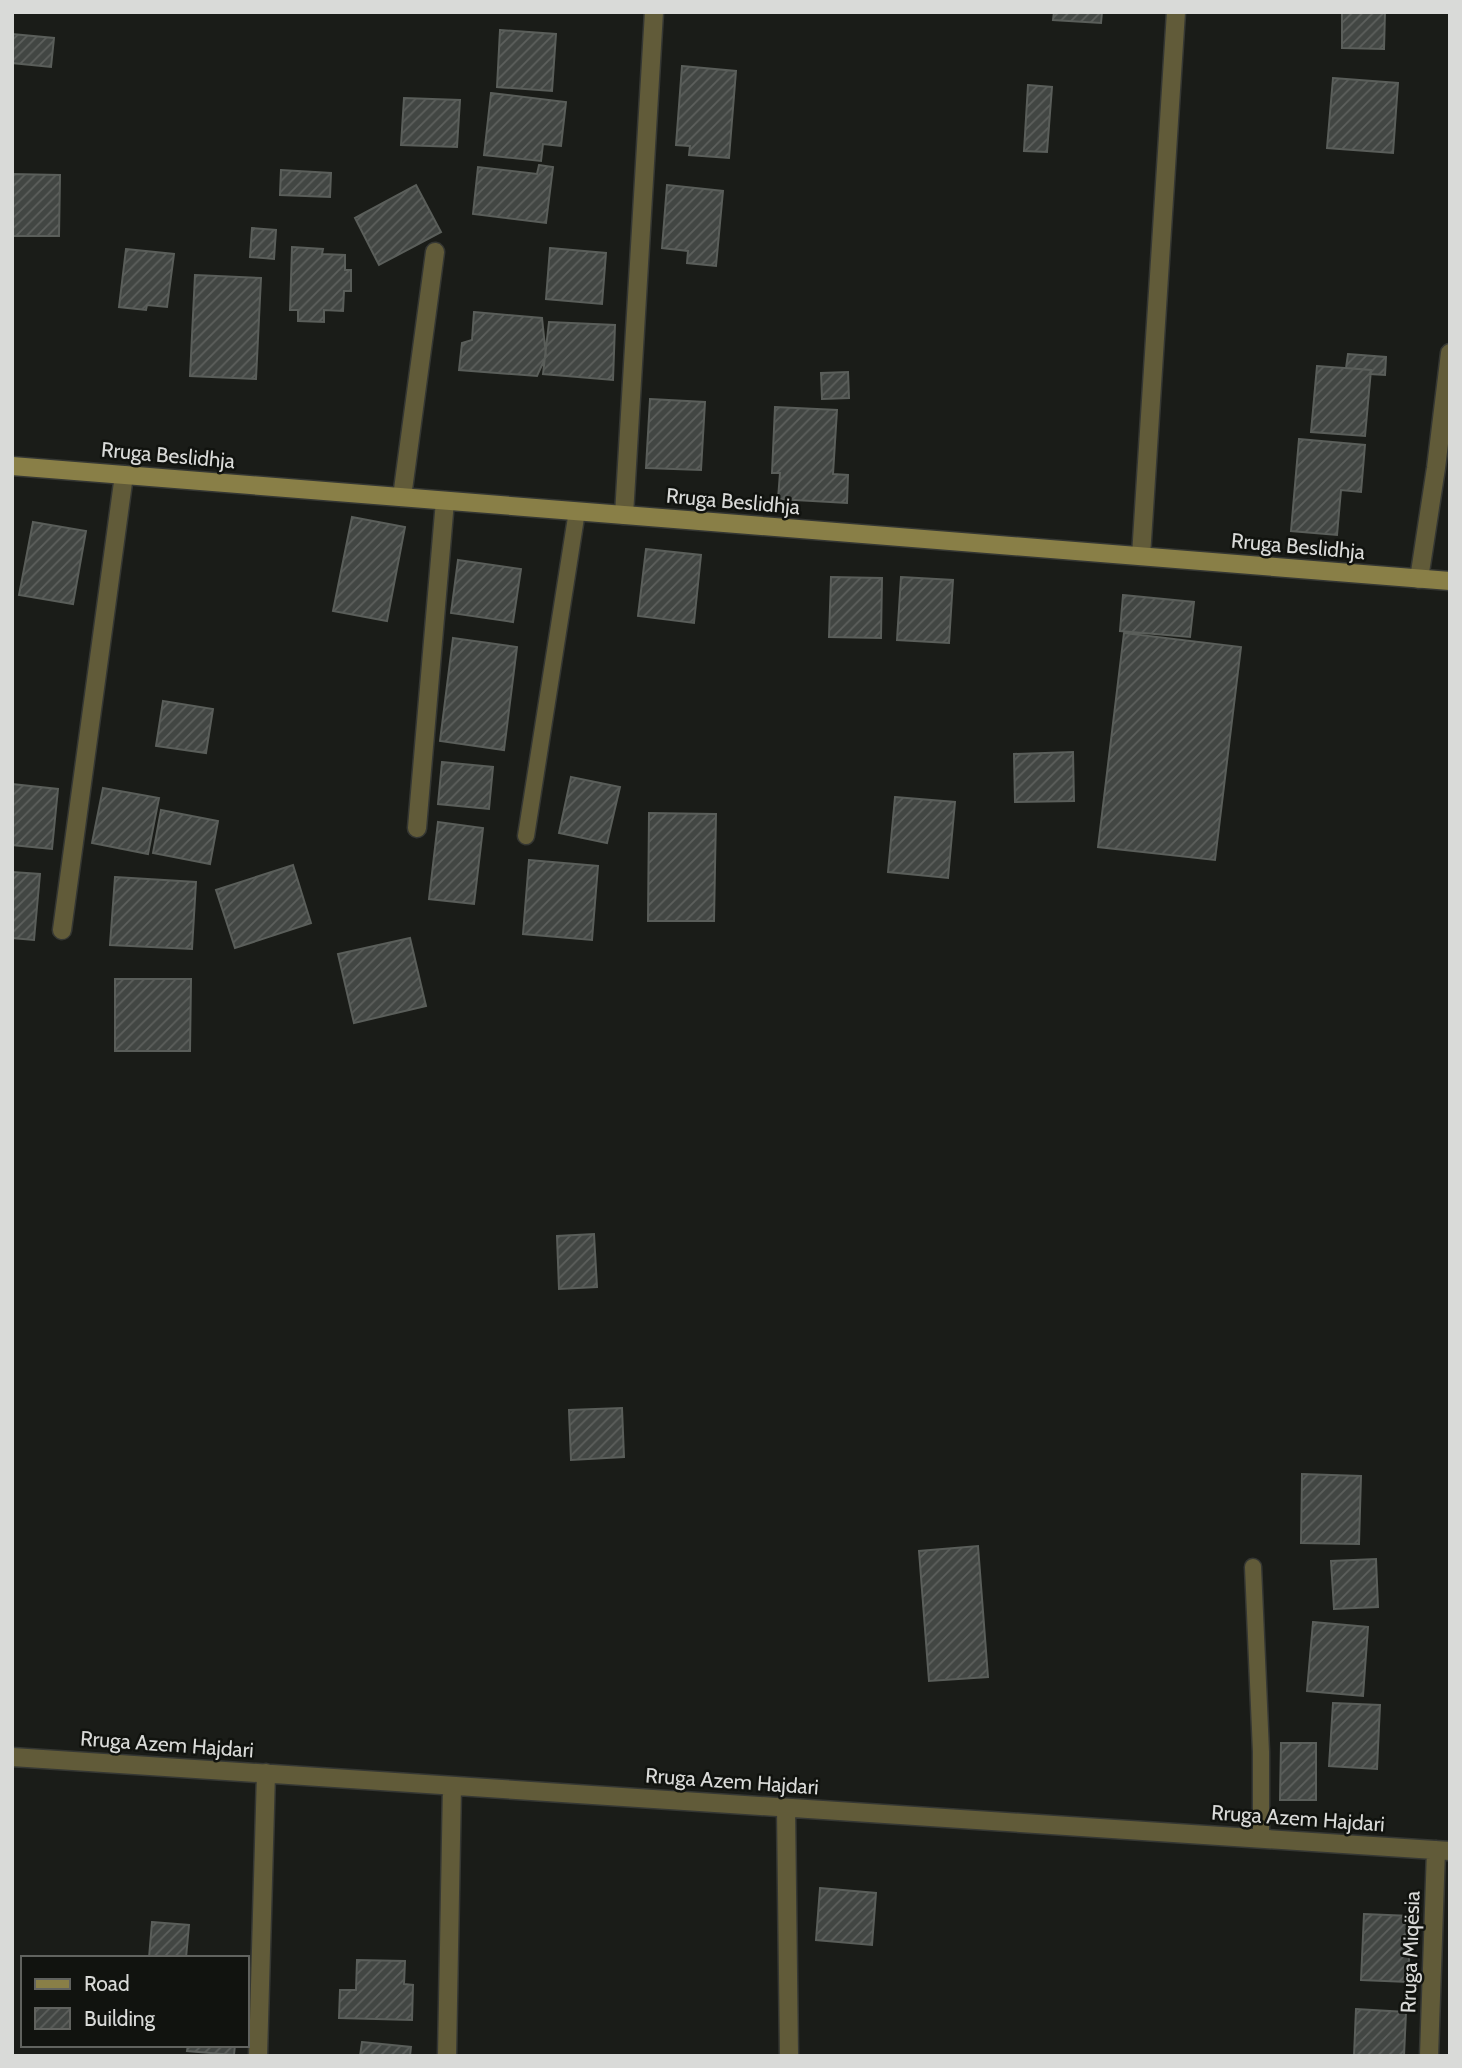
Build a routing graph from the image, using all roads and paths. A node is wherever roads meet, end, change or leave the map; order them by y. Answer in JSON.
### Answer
{"nodes":[{"id":1,"x":654,"y":12,"type":"edge"},
{"id":2,"x":1176,"y":12,"type":"edge"},
{"id":3,"x":435,"y":252,"type":"dead end"},
{"id":4,"x":1450,"y":353,"type":"edge"},
{"id":5,"x":12,"y":466,"type":"edge"},
{"id":6,"x":124,"y":475,"type":"junction"},
{"id":7,"x":402,"y":497,"type":"junction"},
{"id":8,"x":445,"y":500,"type":"junction"},
{"id":9,"x":577,"y":511,"type":"junction"},
{"id":10,"x":624,"y":515,"type":"junction"},
{"id":11,"x":1141,"y":556,"type":"junction"},
{"id":12,"x":1419,"y":579,"type":"junction"},
{"id":13,"x":1450,"y":582,"type":"edge"},
{"id":14,"x":417,"y":828,"type":"dead end"},
{"id":15,"x":526,"y":836,"type":"dead end"},
{"id":16,"x":62,"y":930,"type":"dead end"},
{"id":17,"x":1252,"y":1567,"type":"dead end"},
{"id":18,"x":13,"y":1752,"type":"edge"},
{"id":19,"x":266,"y":1773,"type":"junction"},
{"id":20,"x":452,"y":1786,"type":"junction"},
{"id":21,"x":786,"y":1808,"type":"junction"},
{"id":22,"x":1262,"y":1839,"type":"junction"},
{"id":23,"x":1443,"y":1851,"type":"edge"},
{"id":24,"x":258,"y":2056,"type":"edge"},
{"id":25,"x":447,"y":2056,"type":"edge"},
{"id":26,"x":789,"y":2056,"type":"edge"},
{"id":27,"x":1429,"y":2056,"type":"edge"}],
"edges":[{"from":1,"to":10,"type":"street"},
{"from":2,"to":11,"type":"street"},
{"from":3,"to":7,"type":"street"},
{"from":4,"to":12,"type":"street"},
{"from":5,"to":6,"type":"main road","name":"Rruga Beslidhja"},
{"from":6,"to":7,"type":"main road","name":"Rruga Beslidhja"},
{"from":6,"to":16,"type":"street"},
{"from":7,"to":8,"type":"main road","name":"Rruga Beslidhja"},
{"from":8,"to":9,"type":"main road","name":"Rruga Beslidhja"},
{"from":8,"to":14,"type":"street"},
{"from":9,"to":10,"type":"main road","name":"Rruga Beslidhja"},
{"from":9,"to":15,"type":"lane"},
{"from":10,"to":11,"type":"main road","name":"Rruga Beslidhja"},
{"from":11,"to":12,"type":"main road","name":"Rruga Beslidhja"},
{"from":12,"to":13,"type":"main road","name":"Rruga Beslidhja"},
{"from":17,"to":22,"type":"lane"},
{"from":18,"to":19,"type":"street","name":"Rruga Azem Hajdari"},
{"from":19,"to":20,"type":"street","name":"Rruga Azem Hajdari"},
{"from":19,"to":24,"type":"street"},
{"from":20,"to":21,"type":"street","name":"Rruga Azem Hajdari"},
{"from":20,"to":25,"type":"street"},
{"from":21,"to":22,"type":"street","name":"Rruga Azem Hajdari"},
{"from":21,"to":26,"type":"street"},
{"from":22,"to":23,"type":"street","name":"Rruga Azem Hajdari"},
{"from":23,"to":27,"type":"street","name":"Rruga Miqësia"}]}
